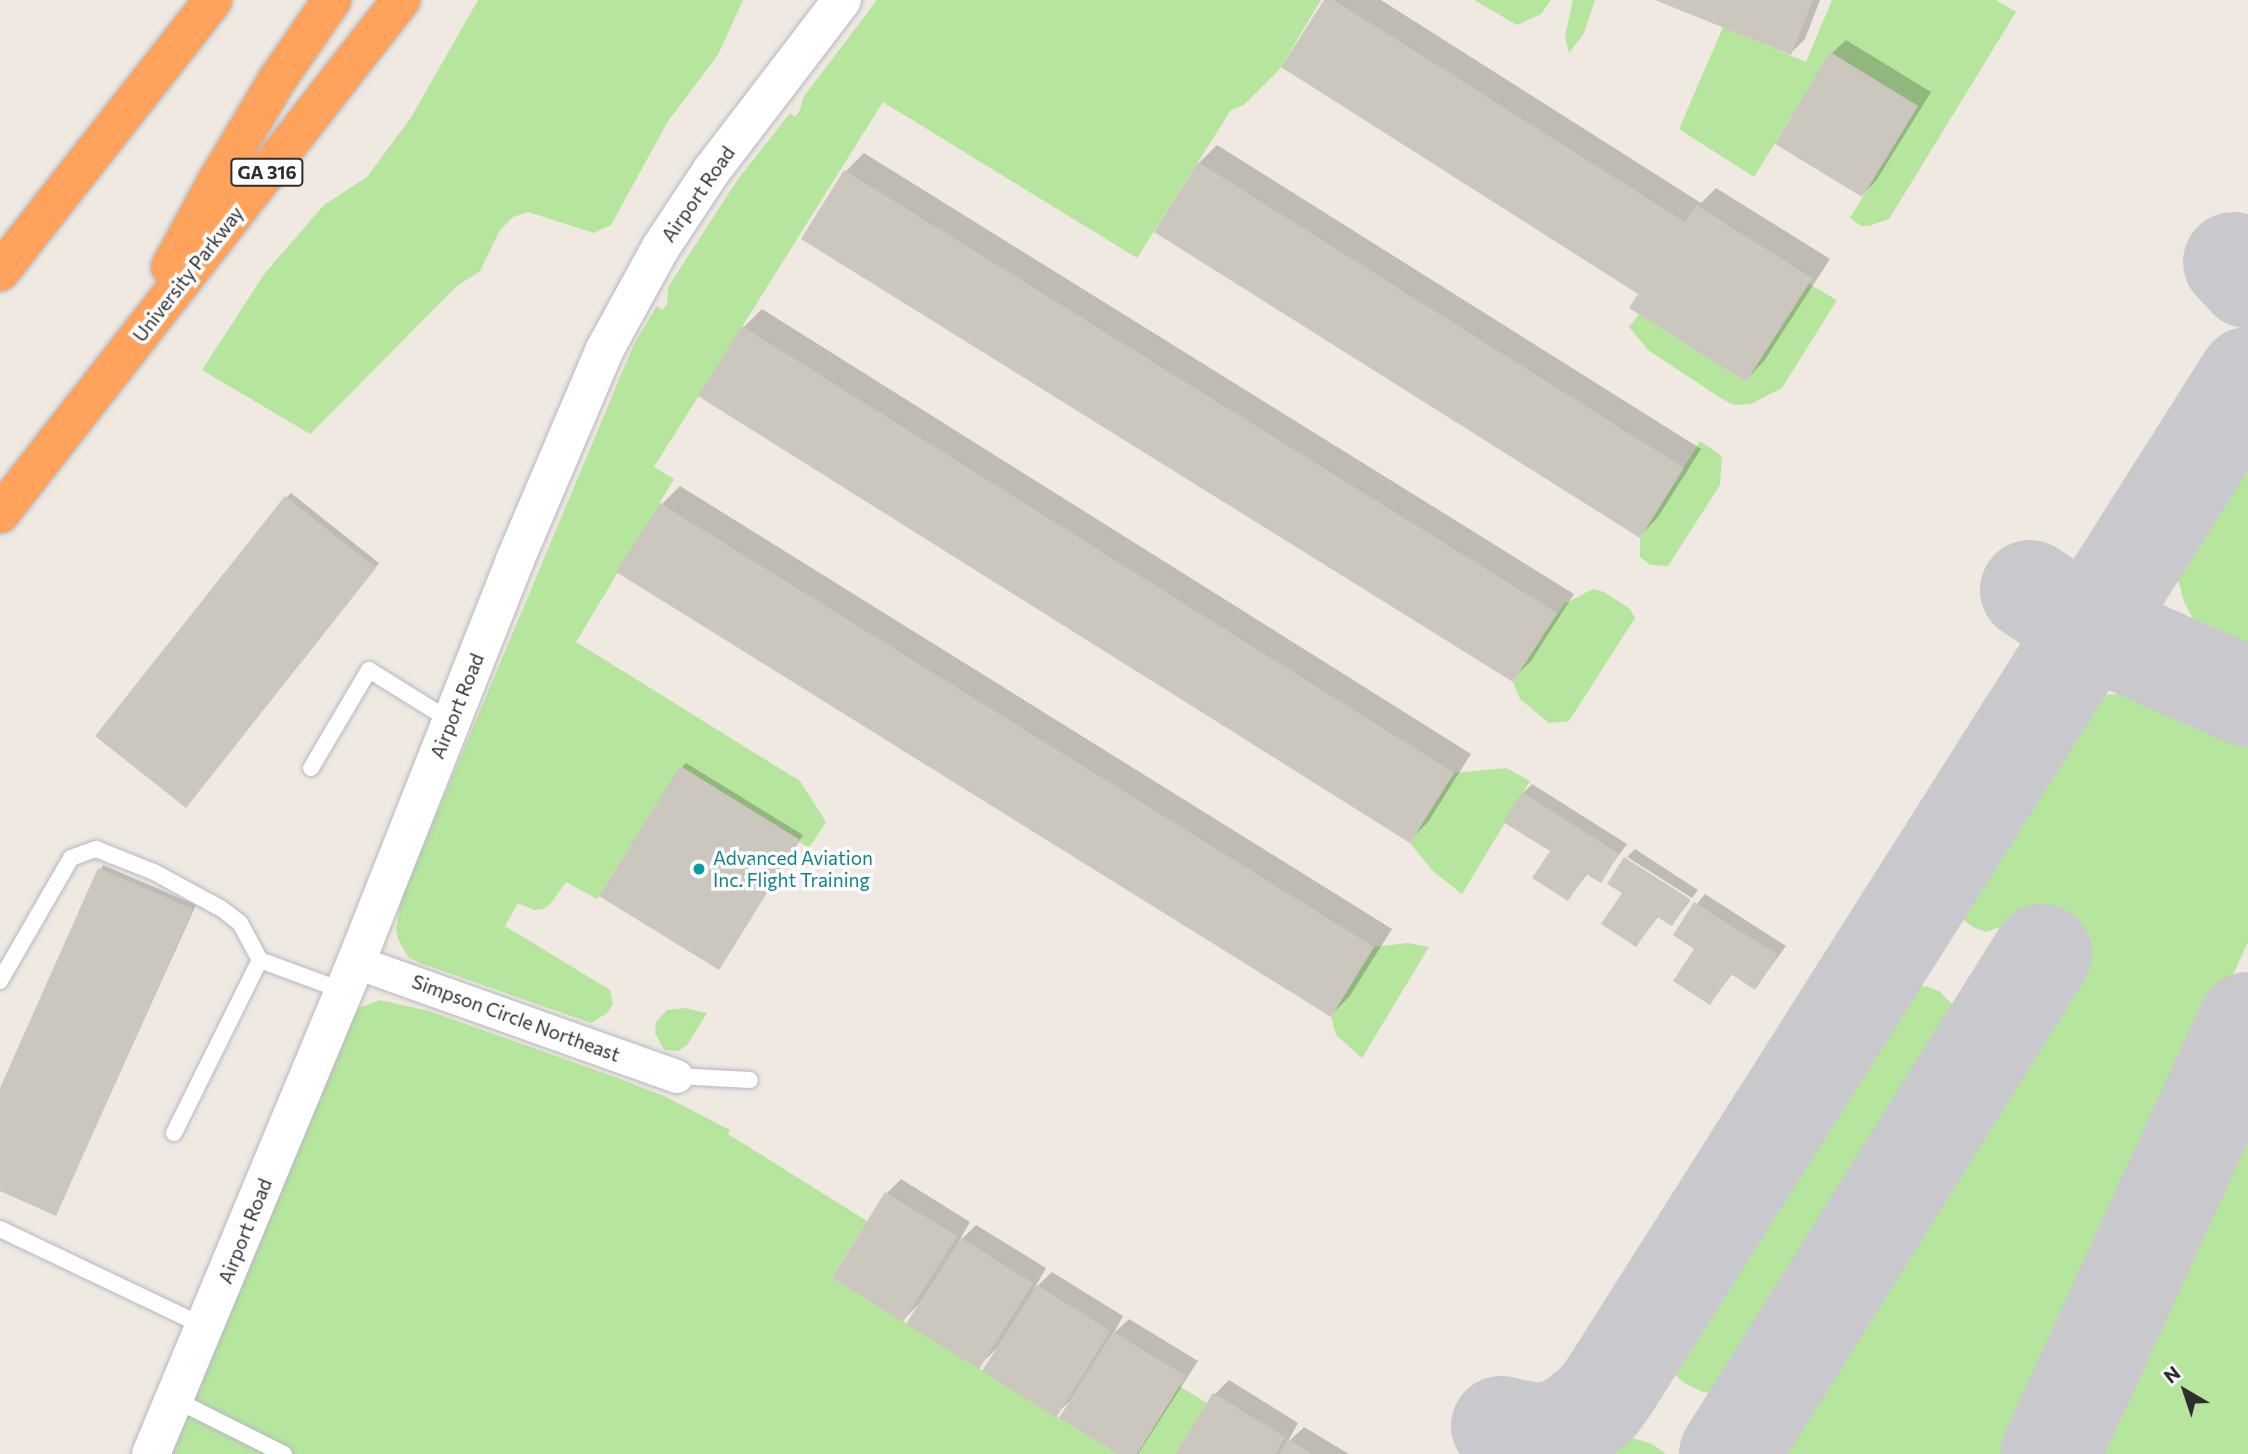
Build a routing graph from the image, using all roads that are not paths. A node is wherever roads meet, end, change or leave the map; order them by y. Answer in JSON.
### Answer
{"nodes":[{"id":1,"x":213,"y":0,"type":"edge"},
{"id":2,"x":332,"y":0,"type":"edge"},
{"id":3,"x":401,"y":0,"type":"edge"},
{"id":4,"x":842,"y":0,"type":"edge"},
{"id":5,"x":0,"y":272,"type":"edge"},
{"id":6,"x":133,"y":344,"type":"junction"},
{"id":7,"x":0,"y":514,"type":"edge"},
{"id":8,"x":451,"y":721,"type":"junction"},
{"id":9,"x":312,"y":768,"type":"dead end"},
{"id":10,"x":260,"y":960,"type":"junction"},
{"id":11,"x":350,"y":976,"type":"junction"},
{"id":12,"x":0,"y":981,"type":"edge"},
{"id":13,"x":676,"y":1076,"type":"joint"},
{"id":14,"x":750,"y":1080,"type":"dead end"},
{"id":15,"x":174,"y":1133,"type":"dead end"},
{"id":16,"x":0,"y":1229,"type":"edge"},
{"id":17,"x":206,"y":1327,"type":"junction"},
{"id":18,"x":174,"y":1399,"type":"junction"},
{"id":19,"x":150,"y":1454,"type":"edge"},
{"id":20,"x":284,"y":1454,"type":"edge"}],
"edges":[{"from":1,"to":5,"type":"highway"},
{"from":2,"to":6,"type":"highway"},
{"from":3,"to":6,"type":"highway","name":"University Parkway","number":"GA 316"},
{"from":4,"to":8,"type":"street","name":"Airport Road"},
{"from":6,"to":7,"type":"highway","name":"University Parkway","number":"GA 316"},
{"from":8,"to":9,"type":"lane"},
{"from":8,"to":11,"type":"street","name":"Airport Road"},
{"from":10,"to":11,"type":"lane"},
{"from":10,"to":12,"type":"lane"},
{"from":10,"to":15,"type":"lane"},
{"from":11,"to":13,"type":"street","name":"Simpson Circle Northeast"},
{"from":11,"to":17,"type":"street","name":"Airport Road"},
{"from":13,"to":14,"type":"lane"},
{"from":16,"to":17,"type":"lane"},
{"from":17,"to":18,"type":"street","name":"Airport Road"},
{"from":18,"to":19,"type":"street","name":"Airport Road"},
{"from":18,"to":20,"type":"lane"}]}
